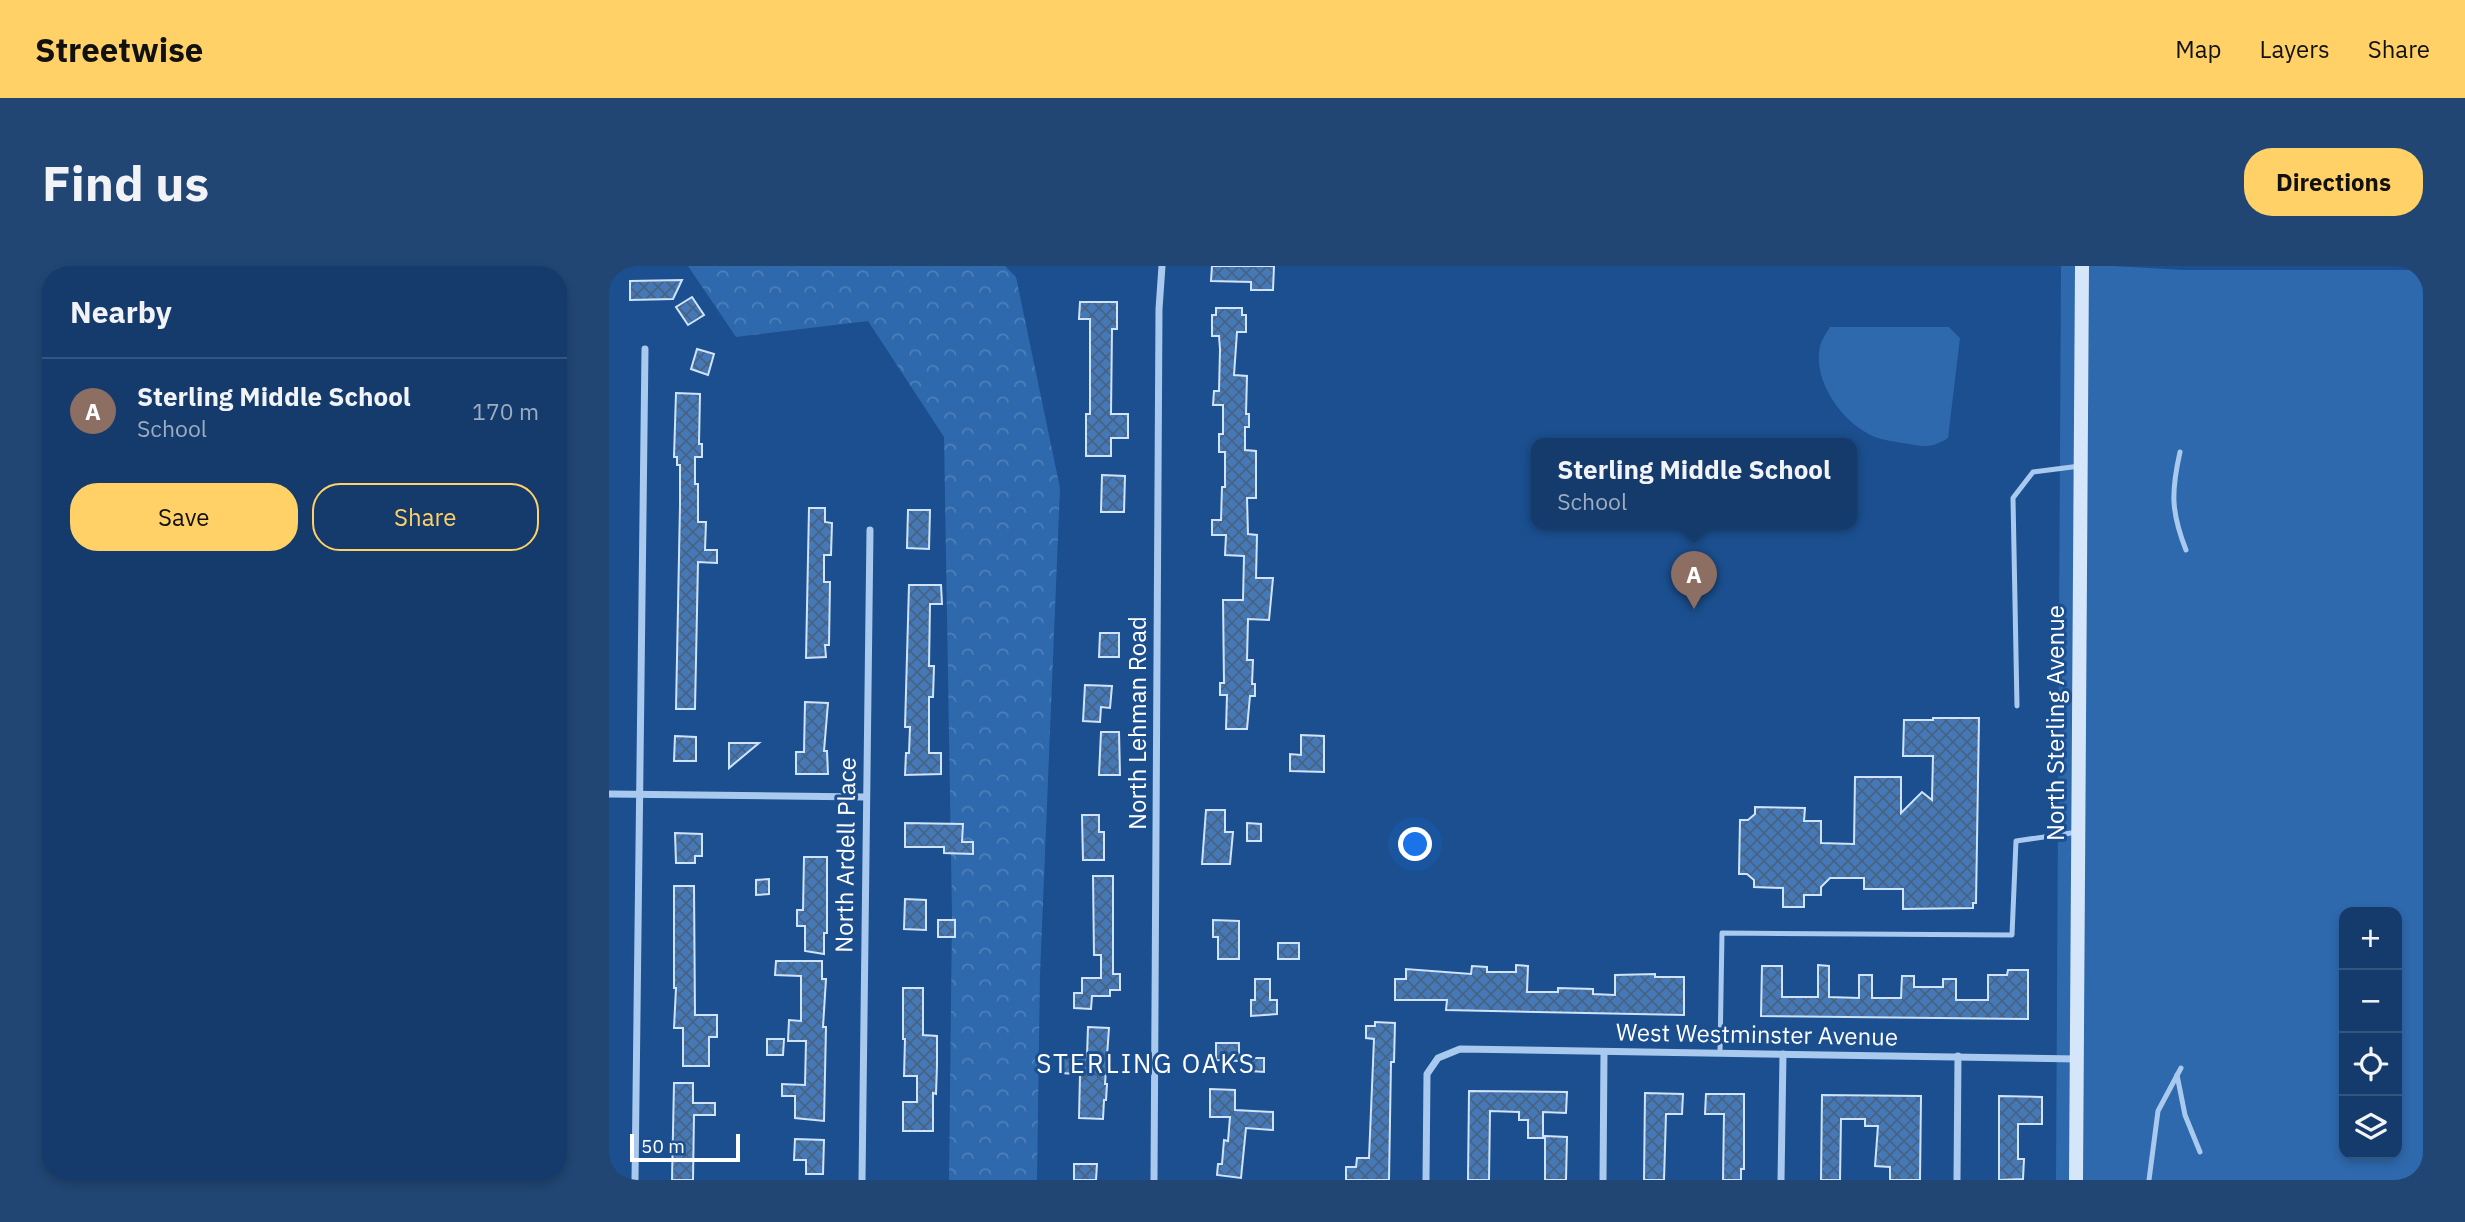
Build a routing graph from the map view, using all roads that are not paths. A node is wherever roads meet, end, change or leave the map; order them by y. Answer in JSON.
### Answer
{"nodes":[{"id":1,"x":1161,"y":266,"type":"edge"},
{"id":2,"x":2082,"y":266,"type":"edge"},
{"id":3,"x":645,"y":349,"type":"dead end"},
{"id":4,"x":2180,"y":452,"type":"dead end"},
{"id":5,"x":2080,"y":466,"type":"junction"},
{"id":6,"x":870,"y":530,"type":"dead end"},
{"id":7,"x":2186,"y":550,"type":"dead end"},
{"id":8,"x":2017,"y":706,"type":"dead end"},
{"id":9,"x":609,"y":794,"type":"edge"},
{"id":10,"x":640,"y":794,"type":"junction"},
{"id":11,"x":866,"y":797,"type":"junction"},
{"id":12,"x":2079,"y":832,"type":"junction"},
{"id":13,"x":1604,"y":1052,"type":"junction"},
{"id":14,"x":1720,"y":1053,"type":"junction"},
{"id":15,"x":1783,"y":1054,"type":"junction"},
{"id":16,"x":1958,"y":1056,"type":"junction"},
{"id":17,"x":2078,"y":1059,"type":"junction"},
{"id":18,"x":2181,"y":1068,"type":"dead end"},
{"id":19,"x":2177,"y":1075,"type":"junction"},
{"id":20,"x":2200,"y":1152,"type":"dead end"},
{"id":21,"x":635,"y":1180,"type":"edge"},
{"id":22,"x":862,"y":1180,"type":"edge"},
{"id":23,"x":1154,"y":1180,"type":"edge"},
{"id":24,"x":1426,"y":1180,"type":"edge"},
{"id":25,"x":1603,"y":1180,"type":"edge"},
{"id":26,"x":1781,"y":1180,"type":"edge"},
{"id":27,"x":1957,"y":1180,"type":"edge"},
{"id":28,"x":2076,"y":1180,"type":"edge"},
{"id":29,"x":2149,"y":1180,"type":"edge"}],
"edges":[{"from":1,"to":23,"type":"street","name":"North Lehman Road"},
{"from":2,"to":5,"type":"main road","name":"North Sterling Avenue"},
{"from":3,"to":10,"type":"street"},
{"from":4,"to":7,"type":"lane"},
{"from":5,"to":8,"type":"lane"},
{"from":5,"to":12,"type":"main road","name":"North Sterling Avenue"},
{"from":6,"to":11,"type":"street","name":"North Ardell Place"},
{"from":9,"to":10,"type":"street"},
{"from":10,"to":11,"type":"street"},
{"from":10,"to":21,"type":"street"},
{"from":11,"to":22,"type":"street","name":"North Ardell Place"},
{"from":12,"to":14,"type":"lane"},
{"from":12,"to":17,"type":"main road","name":"North Sterling Avenue"},
{"from":13,"to":14,"type":"street","name":"West Westminster Avenue"},
{"from":13,"to":24,"type":"street","name":"West Westminster Avenue"},
{"from":13,"to":25,"type":"street"},
{"from":14,"to":15,"type":"street","name":"West Westminster Avenue"},
{"from":15,"to":16,"type":"street","name":"West Westminster Avenue"},
{"from":15,"to":26,"type":"street"},
{"from":16,"to":17,"type":"street","name":"West Westminster Avenue"},
{"from":16,"to":27,"type":"street"},
{"from":17,"to":28,"type":"main road","name":"North Sterling Avenue"},
{"from":18,"to":19,"type":"lane"},
{"from":19,"to":20,"type":"lane"},
{"from":19,"to":29,"type":"lane"}]}
